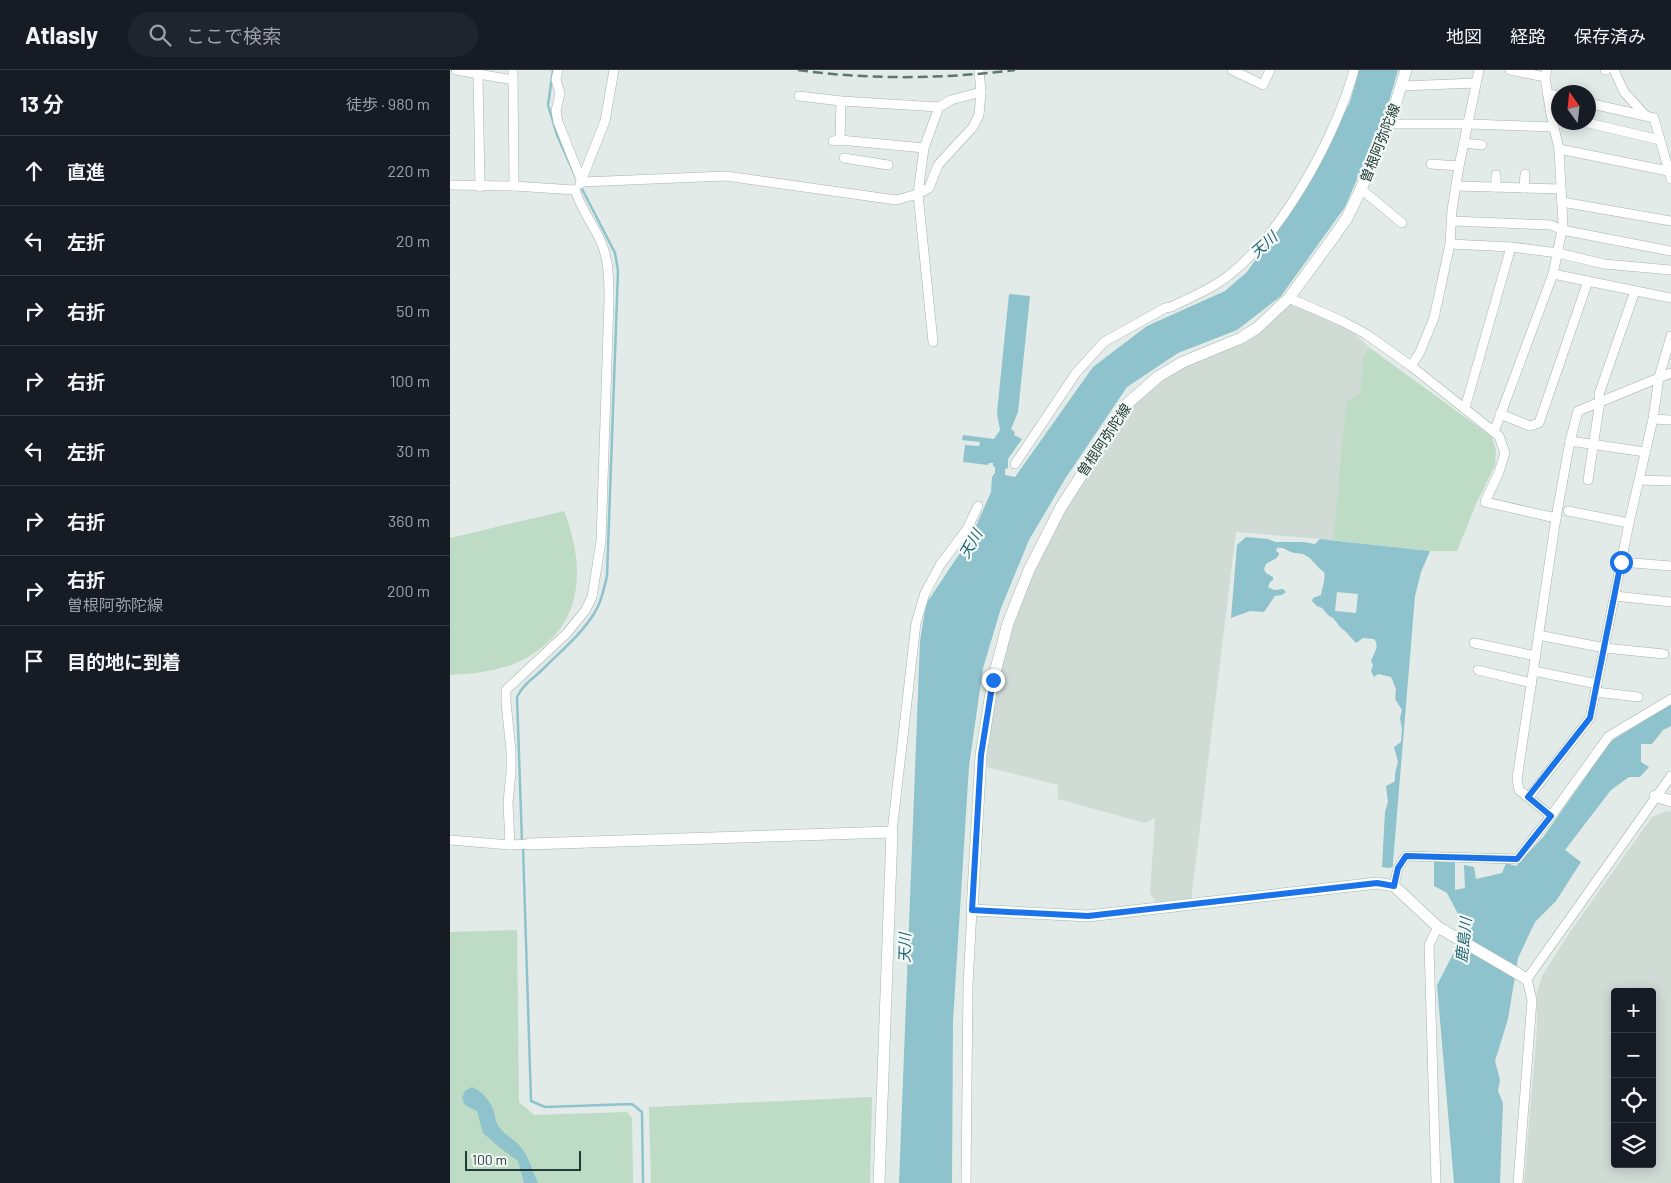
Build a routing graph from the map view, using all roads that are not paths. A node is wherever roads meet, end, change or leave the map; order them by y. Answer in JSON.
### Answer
{"nodes":[{"id":1,"x":456,"y":70,"type":"edge"},
{"id":2,"x":513,"y":70,"type":"edge"},
{"id":3,"x":558,"y":70,"type":"edge"},
{"id":4,"x":614,"y":70,"type":"edge"},
{"id":5,"x":979,"y":70,"type":"edge"},
{"id":6,"x":1232,"y":70,"type":"edge"},
{"id":7,"x":1270,"y":70,"type":"edge"},
{"id":8,"x":1354,"y":70,"type":"edge"},
{"id":9,"x":1406,"y":70,"type":"edge"},
{"id":10,"x":1479,"y":70,"type":"edge"},
{"id":11,"x":1510,"y":70,"type":"edge"},
{"id":12,"x":1614,"y":70,"type":"edge"},
{"id":13,"x":1546,"y":73,"type":"edge"},
{"id":14,"x":478,"y":74,"type":"junction"},
{"id":15,"x":513,"y":80,"type":"junction"},
{"id":16,"x":1476,"y":83,"type":"junction"},
{"id":17,"x":1402,"y":86,"type":"junction"},
{"id":18,"x":980,"y":92,"type":"junction"},
{"id":19,"x":1548,"y":93,"type":"junction"},
{"id":20,"x":1551,"y":94,"type":"edge"},
{"id":21,"x":799,"y":96,"type":"dead end"},
{"id":22,"x":841,"y":101,"type":"junction"},
{"id":23,"x":1551,"y":103,"type":"edge"},
{"id":24,"x":1596,"y":105,"type":"edge"},
{"id":25,"x":939,"y":107,"type":"junction"},
{"id":26,"x":1646,"y":116,"type":"junction"},
{"id":27,"x":1389,"y":124,"type":"junction"},
{"id":28,"x":1469,"y":124,"type":"junction"},
{"id":29,"x":1596,"y":125,"type":"edge"},
{"id":30,"x":1551,"y":127,"type":"edge"},
{"id":31,"x":1555,"y":130,"type":"edge"},
{"id":32,"x":1660,"y":140,"type":"junction"},
{"id":33,"x":867,"y":142,"type":"junction"},
{"id":34,"x":1464,"y":143,"type":"junction"},
{"id":35,"x":1482,"y":145,"type":"dead end"},
{"id":36,"x":924,"y":148,"type":"junction"},
{"id":37,"x":1559,"y":149,"type":"junction"},
{"id":38,"x":844,"y":158,"type":"dead end"},
{"id":39,"x":1668,"y":159,"type":"edge"},
{"id":40,"x":864,"y":160,"type":"junction"},
{"id":41,"x":1431,"y":164,"type":"dead end"},
{"id":42,"x":888,"y":165,"type":"dead end"},
{"id":43,"x":1459,"y":166,"type":"junction"},
{"id":44,"x":1496,"y":174,"type":"dead end"},
{"id":45,"x":1525,"y":174,"type":"dead end"},
{"id":46,"x":1669,"y":175,"type":"edge"},
{"id":47,"x":582,"y":182,"type":"junction"},
{"id":48,"x":450,"y":185,"type":"edge"},
{"id":49,"x":514,"y":186,"type":"junction"},
{"id":50,"x":1457,"y":186,"type":"junction"},
{"id":51,"x":480,"y":187,"type":"junction"},
{"id":52,"x":1496,"y":187,"type":"junction"},
{"id":53,"x":1524,"y":188,"type":"junction"},
{"id":54,"x":1361,"y":189,"type":"junction"},
{"id":55,"x":1561,"y":189,"type":"junction"},
{"id":56,"x":575,"y":190,"type":"junction"},
{"id":57,"x":918,"y":194,"type":"junction"},
{"id":58,"x":1562,"y":202,"type":"junction"},
{"id":59,"x":1452,"y":221,"type":"junction"},
{"id":60,"x":1671,"y":221,"type":"edge"},
{"id":61,"x":1402,"y":223,"type":"dead end"},
{"id":62,"x":1562,"y":230,"type":"junction"},
{"id":63,"x":1450,"y":244,"type":"junction"},
{"id":64,"x":1511,"y":247,"type":"junction"},
{"id":65,"x":1671,"y":251,"type":"edge"},
{"id":66,"x":1558,"y":253,"type":"junction"},
{"id":67,"x":1671,"y":270,"type":"edge"},
{"id":68,"x":1553,"y":274,"type":"junction"},
{"id":69,"x":1588,"y":281,"type":"junction"},
{"id":70,"x":1635,"y":291,"type":"junction"},
{"id":71,"x":1289,"y":298,"type":"junction"},
{"id":72,"x":1671,"y":298,"type":"edge"},
{"id":73,"x":1671,"y":336,"type":"edge"},
{"id":74,"x":934,"y":342,"type":"dead end"},
{"id":75,"x":1411,"y":366,"type":"junction"},
{"id":76,"x":1671,"y":373,"type":"edge"},
{"id":77,"x":1659,"y":377,"type":"junction"},
{"id":78,"x":1600,"y":401,"type":"junction"},
{"id":79,"x":1465,"y":408,"type":"junction"},
{"id":80,"x":1500,"y":414,"type":"junction"},
{"id":81,"x":1652,"y":419,"type":"junction"},
{"id":82,"x":1671,"y":420,"type":"edge"},
{"id":83,"x":1494,"y":432,"type":"junction"},
{"id":84,"x":1570,"y":441,"type":"junction"},
{"id":85,"x":1594,"y":445,"type":"junction"},
{"id":86,"x":1645,"y":452,"type":"junction"},
{"id":87,"x":1015,"y":464,"type":"dead end"},
{"id":88,"x":1588,"y":480,"type":"dead end"},
{"id":89,"x":1639,"y":480,"type":"junction"},
{"id":90,"x":1671,"y":481,"type":"edge"},
{"id":91,"x":978,"y":506,"type":"dead end"},
{"id":92,"x":1568,"y":511,"type":"dead end"},
{"id":93,"x":1556,"y":518,"type":"junction"},
{"id":94,"x":1629,"y":523,"type":"junction"},
{"id":95,"x":1621,"y":562,"type":"junction"},
{"id":96,"x":1667,"y":563,"type":"edge"},
{"id":97,"x":1615,"y":596,"type":"junction"},
{"id":98,"x":1671,"y":602,"type":"edge"},
{"id":99,"x":1538,"y":635,"type":"junction"},
{"id":100,"x":1474,"y":643,"type":"dead end"},
{"id":101,"x":1605,"y":648,"type":"junction"},
{"id":102,"x":1664,"y":654,"type":"dead end"},
{"id":103,"x":1536,"y":656,"type":"junction"},
{"id":104,"x":1478,"y":670,"type":"dead end"},
{"id":105,"x":1534,"y":671,"type":"junction"},
{"id":106,"x":1532,"y":683,"type":"junction"},
{"id":107,"x":1597,"y":688,"type":"junction"},
{"id":108,"x":1638,"y":697,"type":"dead end"},
{"id":109,"x":1671,"y":700,"type":"edge"},
{"id":110,"x":1671,"y":776,"type":"edge"},
{"id":111,"x":1655,"y":796,"type":"junction"},
{"id":112,"x":1528,"y":797,"type":"junction"},
{"id":113,"x":1671,"y":801,"type":"edge"},
{"id":114,"x":1551,"y":816,"type":"junction"},
{"id":115,"x":892,"y":832,"type":"junction"},
{"id":116,"x":450,"y":840,"type":"edge"},
{"id":117,"x":529,"y":844,"type":"joint"},
{"id":118,"x":510,"y":845,"type":"junction"},
{"id":119,"x":1394,"y":886,"type":"junction"},
{"id":120,"x":972,"y":910,"type":"junction"},
{"id":121,"x":1438,"y":927,"type":"junction"},
{"id":122,"x":1527,"y":979,"type":"junction"},
{"id":123,"x":879,"y":1183,"type":"edge"},
{"id":124,"x":966,"y":1183,"type":"edge"},
{"id":125,"x":1436,"y":1183,"type":"edge"},
{"id":126,"x":1518,"y":1183,"type":"edge"}],
"edges":[{"from":1,"to":14,"type":"street"},
{"from":2,"to":15,"type":"street"},
{"from":3,"to":47,"type":"street"},
{"from":4,"to":47,"type":"street"},
{"from":5,"to":18,"type":"street"},
{"from":6,"to":7,"type":"street"},
{"from":8,"to":87,"type":"street"},
{"from":9,"to":17,"type":"street","name":"曽根阿弥陀線"},
{"from":10,"to":16,"type":"street"},
{"from":11,"to":13,"type":"street"},
{"from":12,"to":26,"type":"street"},
{"from":13,"to":19,"type":"street"},
{"from":14,"to":15,"type":"street"},
{"from":14,"to":51,"type":"street"},
{"from":15,"to":49,"type":"street"},
{"from":16,"to":17,"type":"street"},
{"from":16,"to":28,"type":"street"},
{"from":17,"to":27,"type":"street","name":"曽根阿弥陀線"},
{"from":18,"to":25,"type":"street"},
{"from":18,"to":57,"type":"street"},
{"from":19,"to":20,"type":"street"},
{"from":19,"to":23,"type":"street"},
{"from":21,"to":22,"type":"street"},
{"from":22,"to":25,"type":"street"},
{"from":22,"to":33,"type":"street"},
{"from":24,"to":26,"type":"street"},
{"from":25,"to":36,"type":"street"},
{"from":26,"to":32,"type":"street"},
{"from":27,"to":28,"type":"street"},
{"from":27,"to":54,"type":"street","name":"曽根阿弥陀線"},
{"from":28,"to":30,"type":"street"},
{"from":28,"to":34,"type":"street"},
{"from":29,"to":32,"type":"street"},
{"from":31,"to":37,"type":"street"},
{"from":32,"to":39,"type":"street"},
{"from":33,"to":36,"type":"street"},
{"from":33,"to":40,"type":"street"},
{"from":34,"to":35,"type":"street"},
{"from":34,"to":43,"type":"street"},
{"from":36,"to":57,"type":"street"},
{"from":37,"to":46,"type":"street"},
{"from":37,"to":55,"type":"street"},
{"from":38,"to":40,"type":"street"},
{"from":39,"to":46,"type":"street"},
{"from":40,"to":42,"type":"street"},
{"from":41,"to":43,"type":"street"},
{"from":43,"to":50,"type":"street"},
{"from":44,"to":52,"type":"street"},
{"from":45,"to":53,"type":"street"},
{"from":47,"to":56,"type":"street"},
{"from":47,"to":57,"type":"street"},
{"from":48,"to":51,"type":"street"},
{"from":49,"to":51,"type":"street"},
{"from":49,"to":56,"type":"street"},
{"from":50,"to":52,"type":"street"},
{"from":50,"to":59,"type":"street"},
{"from":52,"to":53,"type":"street"},
{"from":53,"to":55,"type":"street"},
{"from":54,"to":61,"type":"street"},
{"from":54,"to":71,"type":"street","name":"曽根阿弥陀線"},
{"from":55,"to":58,"type":"street"},
{"from":56,"to":118,"type":"street"},
{"from":57,"to":74,"type":"street"},
{"from":58,"to":60,"type":"street"},
{"from":58,"to":62,"type":"street"},
{"from":59,"to":62,"type":"street"},
{"from":59,"to":63,"type":"street"},
{"from":62,"to":65,"type":"street"},
{"from":62,"to":66,"type":"street"},
{"from":63,"to":64,"type":"street"},
{"from":63,"to":75,"type":"street"},
{"from":64,"to":66,"type":"street"},
{"from":64,"to":79,"type":"street"},
{"from":66,"to":67,"type":"street"},
{"from":66,"to":68,"type":"street"},
{"from":68,"to":69,"type":"street"},
{"from":68,"to":80,"type":"street"},
{"from":69,"to":70,"type":"street"},
{"from":69,"to":80,"type":"street"},
{"from":70,"to":72,"type":"street"},
{"from":70,"to":78,"type":"street"},
{"from":71,"to":75,"type":"street"},
{"from":71,"to":120,"type":"street","name":"曽根阿弥陀線"},
{"from":73,"to":77,"type":"street"},
{"from":75,"to":79,"type":"street"},
{"from":76,"to":77,"type":"street"},
{"from":77,"to":78,"type":"street"},
{"from":77,"to":81,"type":"street"},
{"from":78,"to":84,"type":"street"},
{"from":78,"to":85,"type":"street"},
{"from":79,"to":83,"type":"street"},
{"from":80,"to":83,"type":"street"},
{"from":81,"to":82,"type":"street"},
{"from":81,"to":86,"type":"street"},
{"from":83,"to":93,"type":"street"},
{"from":84,"to":85,"type":"street"},
{"from":84,"to":93,"type":"street"},
{"from":85,"to":86,"type":"street"},
{"from":85,"to":88,"type":"street"},
{"from":86,"to":89,"type":"street"},
{"from":89,"to":90,"type":"street"},
{"from":89,"to":94,"type":"street"},
{"from":91,"to":115,"type":"street"},
{"from":92,"to":94,"type":"street"},
{"from":93,"to":99,"type":"street"},
{"from":94,"to":95,"type":"street"},
{"from":95,"to":96,"type":"street"},
{"from":95,"to":97,"type":"street"},
{"from":97,"to":98,"type":"street"},
{"from":97,"to":101,"type":"street"},
{"from":99,"to":101,"type":"street"},
{"from":99,"to":103,"type":"street"},
{"from":100,"to":103,"type":"street"},
{"from":101,"to":102,"type":"street"},
{"from":101,"to":107,"type":"street"},
{"from":103,"to":105,"type":"street"},
{"from":104,"to":106,"type":"street"},
{"from":105,"to":106,"type":"street"},
{"from":105,"to":107,"type":"street"},
{"from":106,"to":112,"type":"street"},
{"from":107,"to":108,"type":"street"},
{"from":107,"to":112,"type":"street"},
{"from":109,"to":114,"type":"street"},
{"from":110,"to":111,"type":"street"},
{"from":111,"to":113,"type":"street"},
{"from":111,"to":122,"type":"street"},
{"from":112,"to":114,"type":"street"},
{"from":114,"to":119,"type":"street"},
{"from":115,"to":117,"type":"street"},
{"from":115,"to":123,"type":"street"},
{"from":116,"to":118,"type":"street"},
{"from":117,"to":118,"type":"street"},
{"from":119,"to":120,"type":"street"},
{"from":119,"to":121,"type":"street"},
{"from":120,"to":124,"type":"street"},
{"from":121,"to":122,"type":"street"},
{"from":121,"to":125,"type":"street"},
{"from":122,"to":126,"type":"street"}]}
